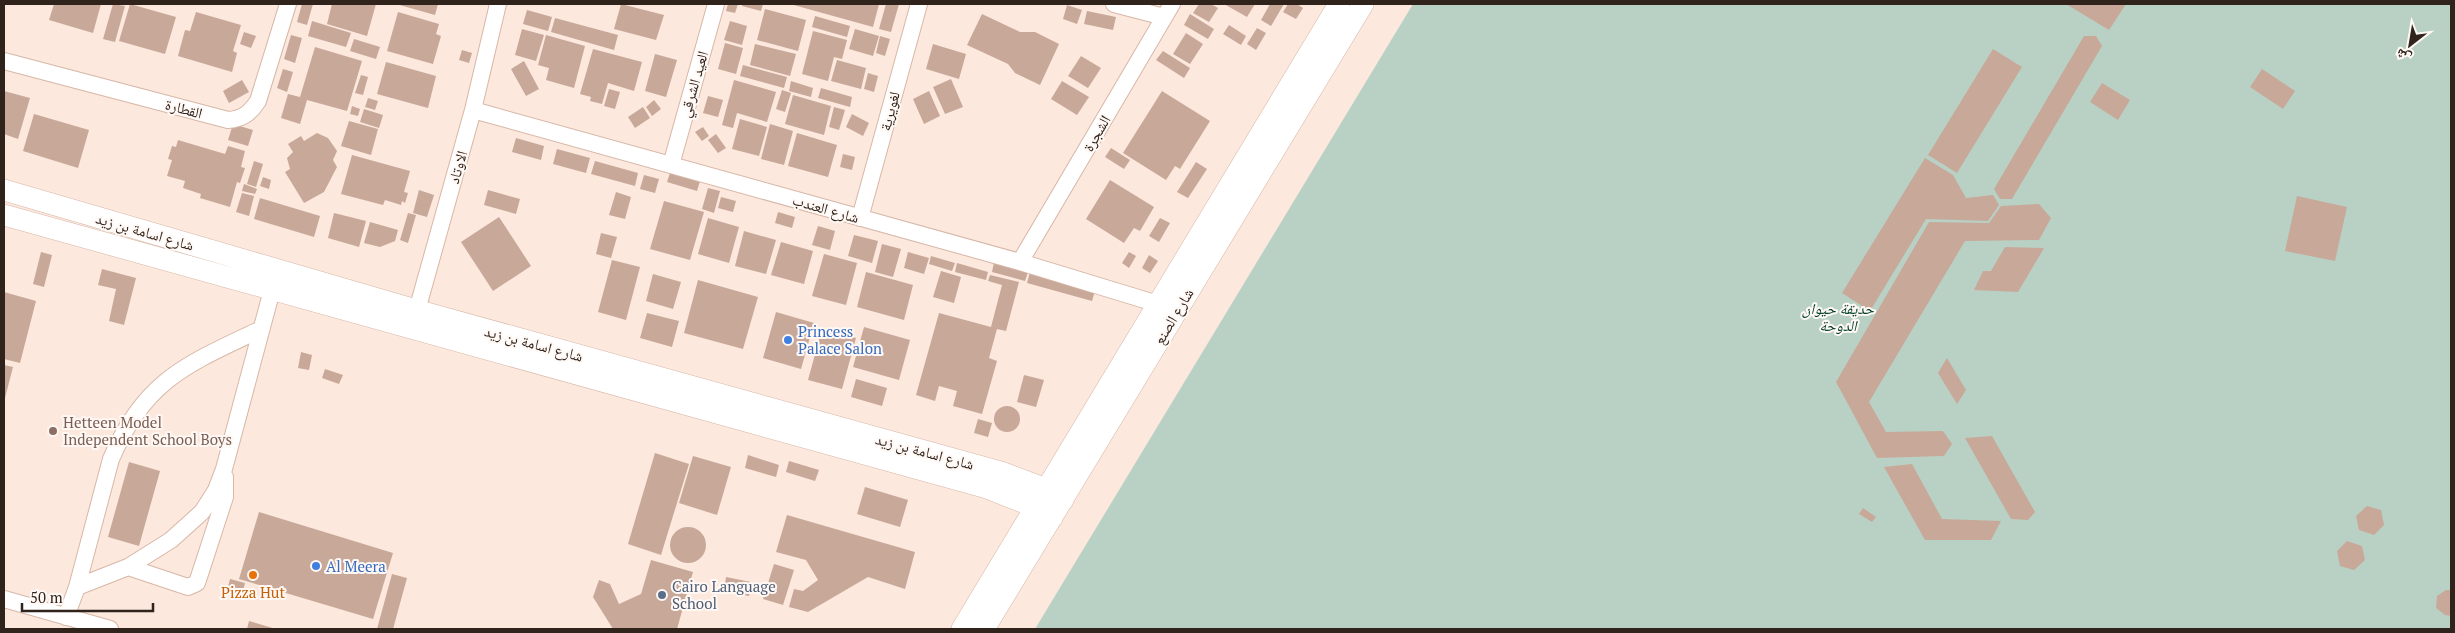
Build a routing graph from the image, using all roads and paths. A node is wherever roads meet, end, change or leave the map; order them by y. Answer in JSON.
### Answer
{"nodes":[{"id":1,"x":288,"y":4,"type":"edge"},
{"id":2,"x":498,"y":4,"type":"edge"},
{"id":3,"x":716,"y":4,"type":"edge"},
{"id":4,"x":919,"y":4,"type":"edge"},
{"id":5,"x":1114,"y":4,"type":"edge"},
{"id":6,"x":1339,"y":4,"type":"edge"},
{"id":7,"x":1363,"y":4,"type":"edge"},
{"id":8,"x":1168,"y":10,"type":"edge"},
{"id":9,"x":4,"y":61,"type":"edge"},
{"id":10,"x":473,"y":110,"type":"junction"},
{"id":11,"x":671,"y":165,"type":"junction"},
{"id":12,"x":4,"y":190,"type":"edge"},
{"id":13,"x":4,"y":215,"type":"edge"},
{"id":14,"x":860,"y":218,"type":"junction"},
{"id":15,"x":1020,"y":262,"type":"junction"},
{"id":16,"x":272,"y":290,"type":"junction"},
{"id":17,"x":1165,"y":311,"type":"junction"},
{"id":18,"x":414,"y":320,"type":"junction"},
{"id":19,"x":261,"y":329,"type":"junction"},
{"id":20,"x":224,"y":469,"type":"junction"},
{"id":21,"x":1054,"y":494,"type":"junction"},
{"id":22,"x":1043,"y":512,"type":"junction"},
{"id":23,"x":128,"y":567,"type":"junction"},
{"id":24,"x":77,"y":588,"type":"junction"},
{"id":25,"x":4,"y":600,"type":"edge"},
{"id":26,"x":66,"y":617,"type":"junction"},
{"id":27,"x":110,"y":629,"type":"edge"},
{"id":28,"x":962,"y":629,"type":"edge"},
{"id":29,"x":984,"y":629,"type":"edge"}],
"edges":[{"from":1,"to":9,"type":"street","name":"القطارة"},
{"from":2,"to":10,"type":"street","name":"الاوتاد"},
{"from":3,"to":11,"type":"street","name":"العيد الشرقي"},
{"from":4,"to":14,"type":"street","name":"لغويرية"},
{"from":5,"to":8,"type":"street"},
{"from":6,"to":17,"type":"street","name":"شارع الصنع"},
{"from":7,"to":17,"type":"street","name":"شارع الصنع"},
{"from":8,"to":15,"type":"street","name":"الشجرة"},
{"from":10,"to":11,"type":"street","name":"شارع العندب"},
{"from":10,"to":18,"type":"street","name":"الاوتاد"},
{"from":11,"to":14,"type":"street","name":"شارع العندب"},
{"from":12,"to":18,"type":"street","name":"شارع اسامة بن زيد"},
{"from":13,"to":16,"type":"street","name":"شارع اسامة بن زيد"},
{"from":14,"to":15,"type":"street","name":"شارع العندب"},
{"from":15,"to":17,"type":"street","name":"شارع العندب"},
{"from":16,"to":18,"type":"street","name":"شارع اسامة بن زيد"},
{"from":16,"to":19,"type":"street"},
{"from":17,"to":21,"type":"street","name":"شارع الصنع"},
{"from":18,"to":21,"type":"street","name":"شارع اسامة بن زيد"},
{"from":18,"to":22,"type":"street","name":"شارع اسامة بن زيد"},
{"from":19,"to":20,"type":"street"},
{"from":19,"to":24,"type":"street"},
{"from":20,"to":23,"type":"street"},
{"from":20,"to":23,"type":"street"},
{"from":21,"to":22,"type":"street","name":"شارع الصنع"},
{"from":22,"to":28,"type":"street","name":"شارع الصنع"},
{"from":22,"to":29,"type":"street","name":"شارع الصنع"},
{"from":23,"to":24,"type":"street"},
{"from":24,"to":26,"type":"street"},
{"from":25,"to":26,"type":"street"},
{"from":26,"to":27,"type":"street"}]}
